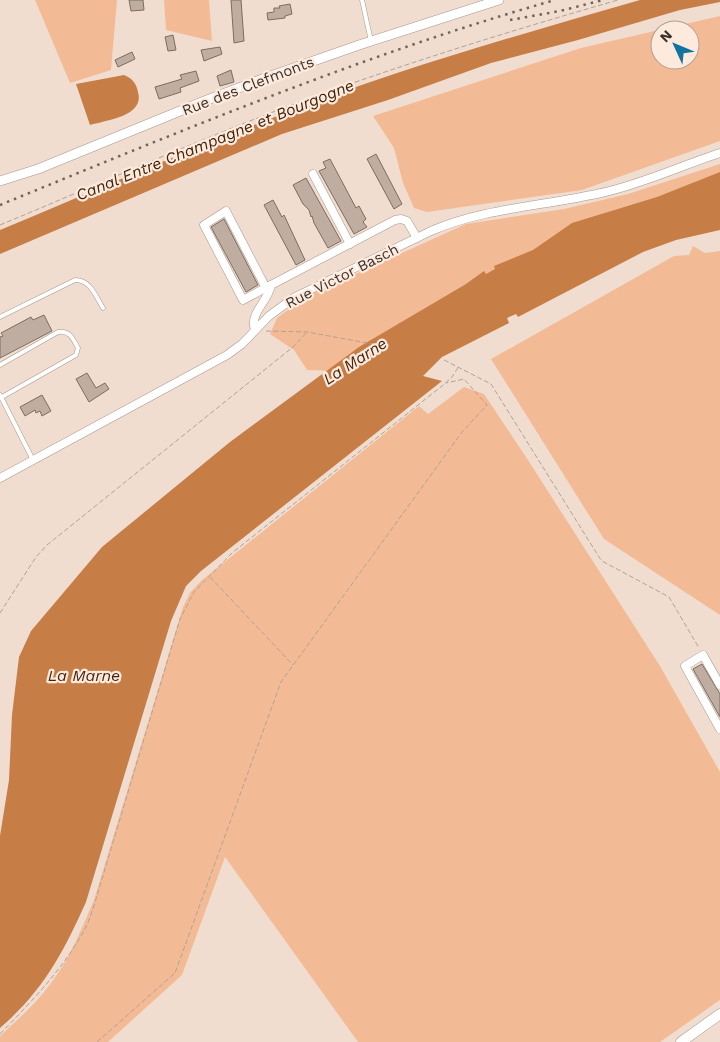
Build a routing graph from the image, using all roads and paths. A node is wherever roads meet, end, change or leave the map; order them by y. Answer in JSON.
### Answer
{"nodes":[{"id":1,"x":362,"y":0,"type":"edge"},
{"id":2,"x":499,"y":0,"type":"edge"},
{"id":3,"x":618,"y":0,"type":"edge"},
{"id":4,"x":371,"y":41,"type":"junction"},
{"id":5,"x":720,"y":154,"type":"edge"},
{"id":6,"x":313,"y":174,"type":"dead end"},
{"id":7,"x":0,"y":181,"type":"edge"},
{"id":8,"x":0,"y":225,"type":"edge"},
{"id":9,"x":417,"y":238,"type":"junction"},
{"id":10,"x":350,"y":244,"type":"junction"},
{"id":11,"x":269,"y":287,"type":"junction"},
{"id":12,"x":103,"y":308,"type":"dead end"},
{"id":13,"x":0,"y":318,"type":"edge"},
{"id":14,"x":255,"y":330,"type":"junction"},
{"id":15,"x":307,"y":332,"type":"junction"},
{"id":16,"x":373,"y":344,"type":"dead end"},
{"id":17,"x":444,"y":360,"type":"dead end"},
{"id":18,"x":0,"y":365,"type":"edge"},
{"id":19,"x":459,"y":366,"type":"junction"},
{"id":20,"x":446,"y":383,"type":"junction"},
{"id":21,"x":1,"y":396,"type":"edge"},
{"id":22,"x":33,"y":460,"type":"junction"},
{"id":23,"x":0,"y":478,"type":"edge"},
{"id":24,"x":210,"y":576,"type":"junction"},
{"id":25,"x":0,"y":613,"type":"edge"},
{"id":26,"x":703,"y":655,"type":"junction"},
{"id":27,"x":293,"y":666,"type":"junction"},
{"id":28,"x":720,"y":684,"type":"edge"},
{"id":29,"x":720,"y":729,"type":"edge"},
{"id":30,"x":720,"y":1014,"type":"edge"},
{"id":31,"x":0,"y":1034,"type":"edge"},
{"id":32,"x":97,"y":1042,"type":"edge"},
{"id":33,"x":681,"y":1042,"type":"edge"}],
"edges":[{"from":1,"to":4,"type":"lane"},
{"from":2,"to":4,"type":"street","name":"Rue des Clefmonts"},
{"from":3,"to":8,"type":"path"},
{"from":4,"to":7,"type":"street","name":"Rue des Clefmonts"},
{"from":5,"to":9,"type":"street","name":"Rue Victor Basch"},
{"from":6,"to":10,"type":"street"},
{"from":9,"to":10,"type":"street"},
{"from":9,"to":14,"type":"street","name":"Rue Victor Basch"},
{"from":10,"to":11,"type":"street"},
{"from":11,"to":11,"type":"street"},
{"from":11,"to":14,"type":"street"},
{"from":12,"to":13,"type":"lane"},
{"from":14,"to":15,"type":"path"},
{"from":14,"to":22,"type":"street","name":"Rue Victor Basch"},
{"from":15,"to":16,"type":"path"},
{"from":15,"to":25,"type":"path"},
{"from":17,"to":19,"type":"path"},
{"from":18,"to":21,"type":"lane"},
{"from":19,"to":20,"type":"path"},
{"from":19,"to":26,"type":"path"},
{"from":20,"to":24,"type":"path"},
{"from":20,"to":27,"type":"path"},
{"from":21,"to":22,"type":"lane"},
{"from":22,"to":23,"type":"street","name":"Rue Victor Basch"},
{"from":24,"to":27,"type":"path"},
{"from":24,"to":31,"type":"path"},
{"from":26,"to":28,"type":"street"},
{"from":26,"to":29,"type":"street"},
{"from":27,"to":32,"type":"path"},
{"from":30,"to":33,"type":"main road"}]}
